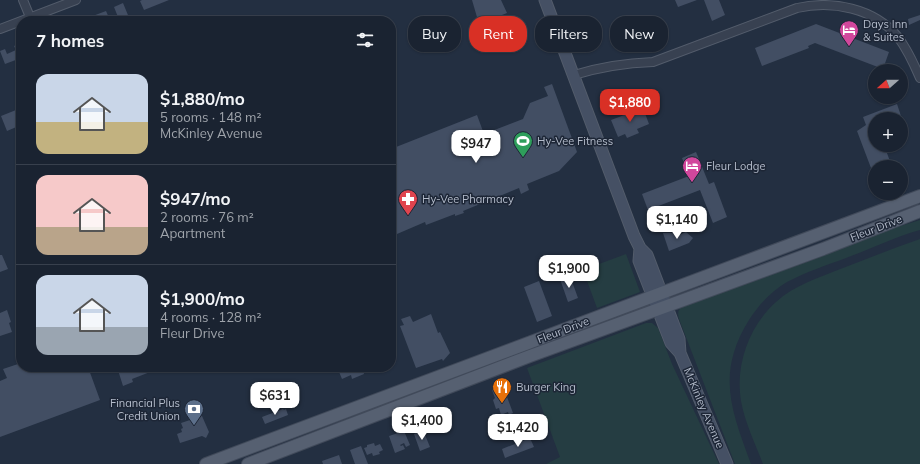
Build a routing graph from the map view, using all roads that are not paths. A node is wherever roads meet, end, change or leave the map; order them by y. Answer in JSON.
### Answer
{"nodes":[{"id":1,"x":23,"y":0,"type":"edge"},
{"id":2,"x":76,"y":0,"type":"edge"},
{"id":3,"x":545,"y":0,"type":"edge"},
{"id":4,"x":30,"y":16,"type":"edge"},
{"id":5,"x":33,"y":16,"type":"edge"},
{"id":6,"x":16,"y":23,"type":"edge"},
{"id":7,"x":0,"y":29,"type":"edge"},
{"id":8,"x":574,"y":74,"type":"junction"},
{"id":9,"x":920,"y":78,"type":"edge"},
{"id":10,"x":920,"y":196,"type":"edge"},
{"id":11,"x":920,"y":211,"type":"edge"},
{"id":12,"x":657,"y":295,"type":"junction"},
{"id":13,"x":662,"y":308,"type":"junction"},
{"id":14,"x":253,"y":446,"type":"junction"},
{"id":15,"x":256,"y":463,"type":"edge"},
{"id":16,"x":206,"y":464,"type":"edge"},
{"id":17,"x":727,"y":464,"type":"edge"}],
"edges":[{"from":1,"to":4,"type":"street"},
{"from":2,"to":5,"type":"street"},
{"from":3,"to":8,"type":"main road","name":"McKinley Avenue"},
{"from":6,"to":7,"type":"street"},
{"from":8,"to":9,"type":"street"},
{"from":8,"to":12,"type":"main road","name":"McKinley Avenue"},
{"from":10,"to":12,"type":"main road","name":"Fleur Drive"},
{"from":11,"to":13,"type":"main road","name":"Fleur Drive"},
{"from":12,"to":13,"type":"main road","name":"McKinley Avenue"},
{"from":12,"to":14,"type":"main road","name":"Fleur Drive"},
{"from":13,"to":15,"type":"main road","name":"Fleur Drive"},
{"from":13,"to":17,"type":"main road","name":"McKinley Avenue"},
{"from":14,"to":15,"type":"street"},
{"from":14,"to":16,"type":"main road","name":"Fleur Drive"}]}
